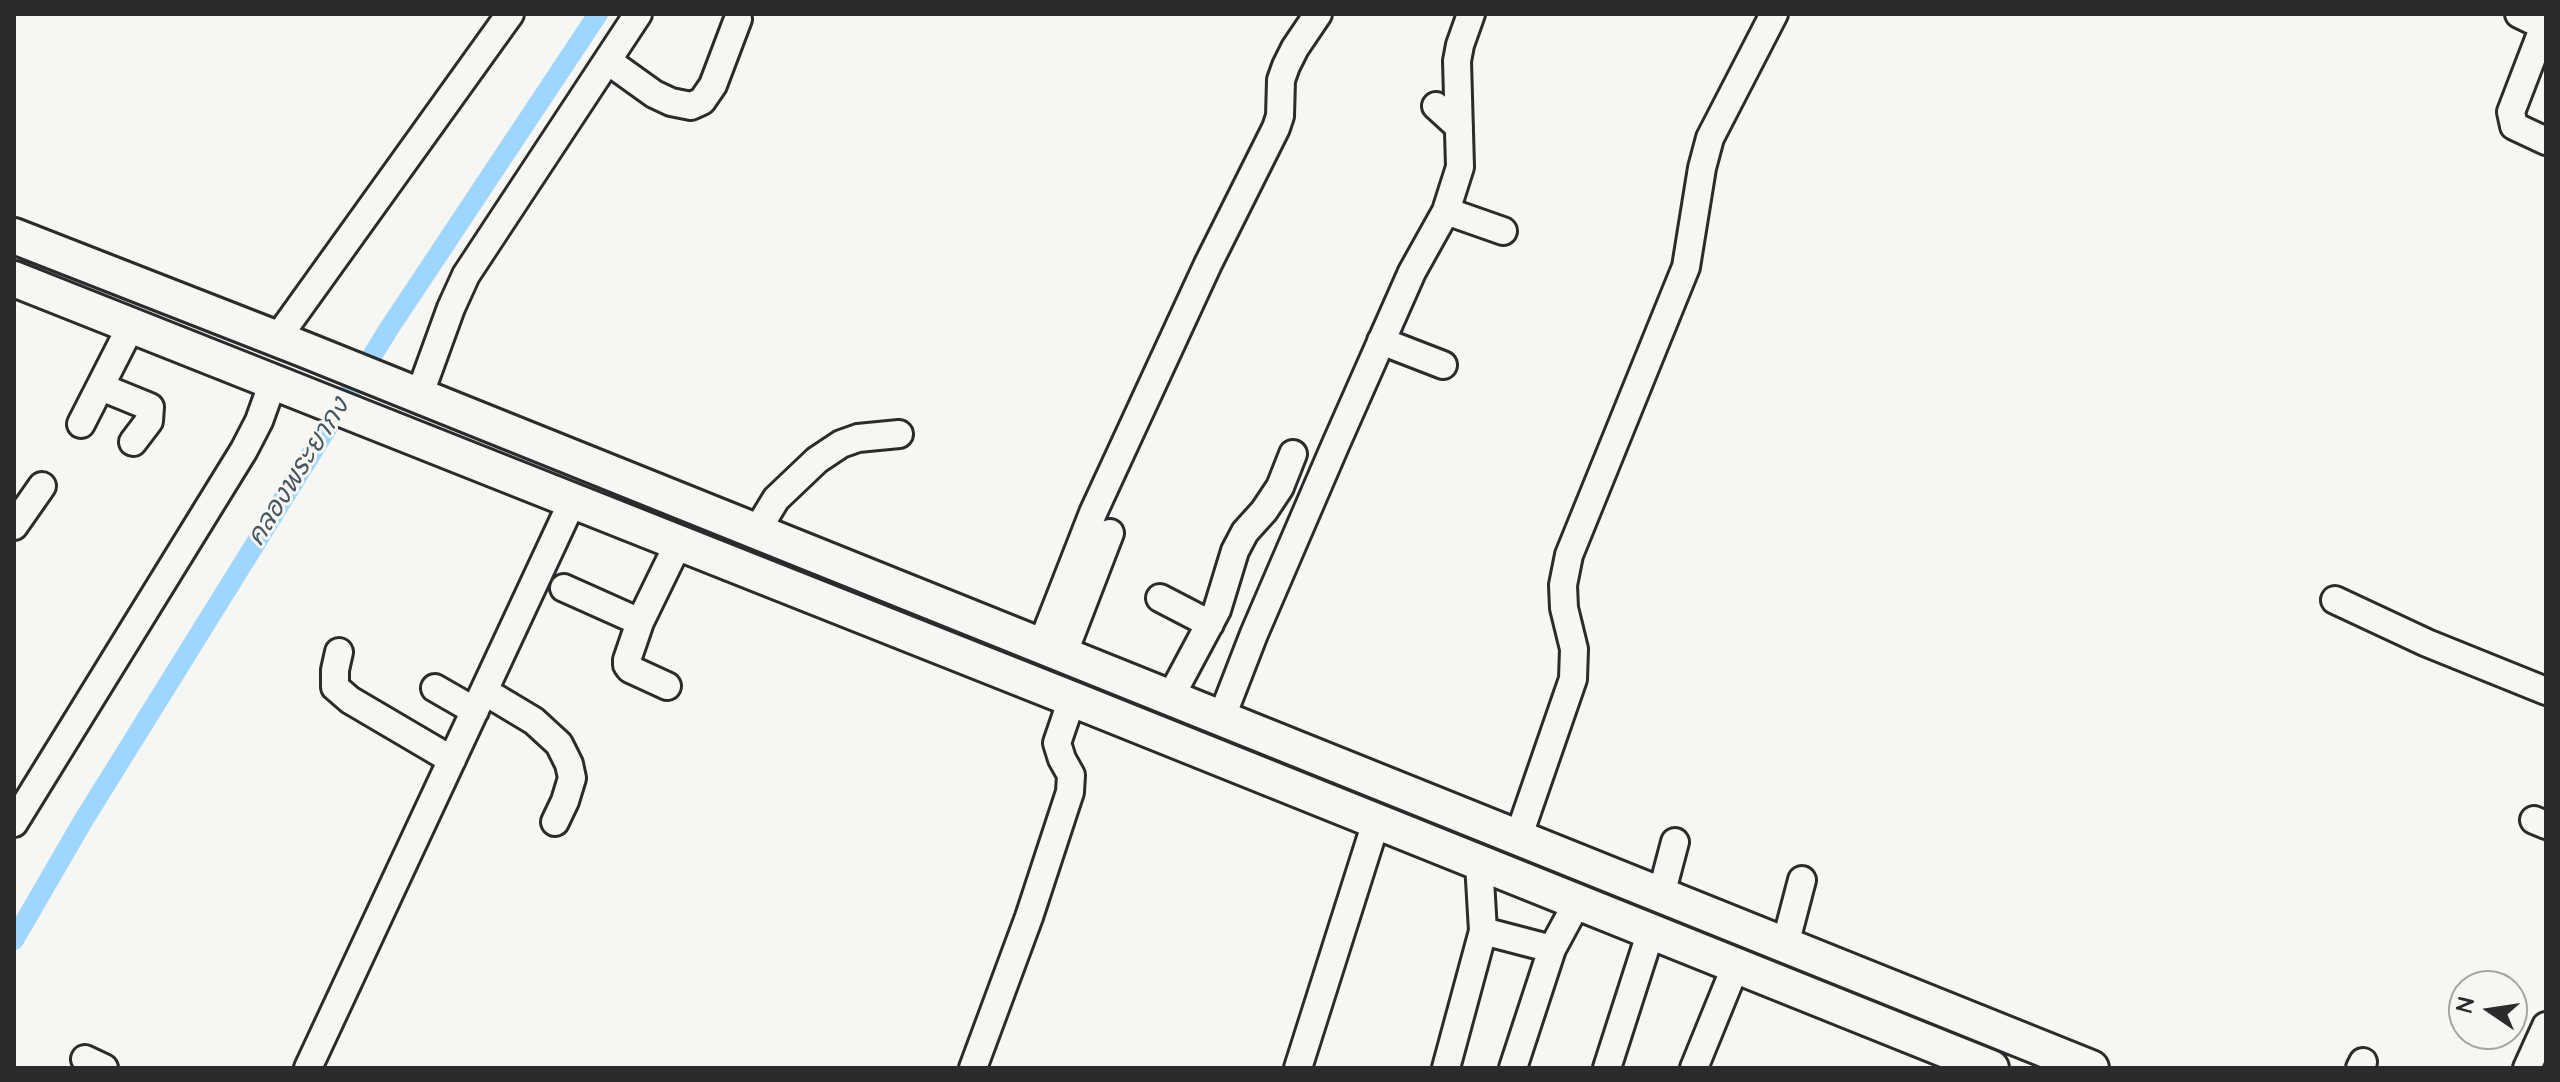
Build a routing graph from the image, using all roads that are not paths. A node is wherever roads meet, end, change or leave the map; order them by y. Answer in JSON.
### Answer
{"nodes":[{"id":1,"x":510,"y":14,"type":"edge"},
{"id":2,"x":638,"y":14,"type":"edge"},
{"id":3,"x":1318,"y":14,"type":"edge"},
{"id":4,"x":1471,"y":14,"type":"edge"},
{"id":5,"x":1774,"y":14,"type":"edge"},
{"id":6,"x":2519,"y":14,"type":"edge"},
{"id":7,"x":738,"y":19,"type":"dead end"},
{"id":8,"x":2545,"y":27,"type":"edge"},
{"id":9,"x":608,"y":61,"type":"junction"},
{"id":10,"x":1436,"y":106,"type":"dead end"},
{"id":11,"x":1459,"y":127,"type":"junction"},
{"id":12,"x":2546,"y":141,"type":"edge"},
{"id":13,"x":1446,"y":211,"type":"junction"},
{"id":14,"x":1503,"y":231,"type":"dead end"},
{"id":15,"x":14,"y":236,"type":"edge"},
{"id":16,"x":14,"y":279,"type":"edge"},
{"id":17,"x":131,"y":326,"type":"junction"},
{"id":18,"x":1381,"y":341,"type":"junction"},
{"id":19,"x":289,"y":344,"type":"junction"},
{"id":20,"x":1443,"y":365,"type":"dead end"},
{"id":21,"x":278,"y":384,"type":"junction"},
{"id":22,"x":101,"y":387,"type":"junction"},
{"id":23,"x":405,"y":391,"type":"junction"},
{"id":24,"x":81,"y":424,"type":"dead end"},
{"id":25,"x":899,"y":434,"type":"dead end"},
{"id":26,"x":133,"y":442,"type":"dead end"},
{"id":27,"x":1293,"y":454,"type":"dead end"},
{"id":28,"x":42,"y":486,"type":"dead end"},
{"id":29,"x":573,"y":500,"type":"junction"},
{"id":30,"x":14,"y":526,"type":"edge"},
{"id":31,"x":756,"y":532,"type":"junction"},
{"id":32,"x":1110,"y":533,"type":"dead end"},
{"id":33,"x":679,"y":542,"type":"junction"},
{"id":34,"x":564,"y":588,"type":"dead end"},
{"id":35,"x":1160,"y":598,"type":"dead end"},
{"id":36,"x":2335,"y":600,"type":"dead end"},
{"id":37,"x":640,"y":622,"type":"junction"},
{"id":38,"x":1210,"y":624,"type":"junction"},
{"id":39,"x":1052,"y":650,"type":"junction"},
{"id":40,"x":339,"y":652,"type":"dead end"},
{"id":41,"x":667,"y":686,"type":"dead end"},
{"id":42,"x":435,"y":688,"type":"dead end"},
{"id":43,"x":2546,"y":691,"type":"edge"},
{"id":44,"x":1170,"y":698,"type":"junction"},
{"id":45,"x":1072,"y":699,"type":"junction"},
{"id":46,"x":480,"y":701,"type":"junction"},
{"id":47,"x":1221,"y":719,"type":"junction"},
{"id":48,"x":1280,"y":742,"type":"junction"},
{"id":49,"x":452,"y":760,"type":"junction"},
{"id":50,"x":1268,"y":777,"type":"junction"},
{"id":51,"x":555,"y":822,"type":"dead end"},
{"id":52,"x":1376,"y":822,"type":"junction"},
{"id":53,"x":14,"y":823,"type":"edge"},
{"id":54,"x":1518,"y":838,"type":"junction"},
{"id":55,"x":1675,"y":842,"type":"dead end"},
{"id":56,"x":1479,"y":863,"type":"junction"},
{"id":57,"x":1802,"y":880,"type":"dead end"},
{"id":58,"x":1661,"y":895,"type":"junction"},
{"id":59,"x":1578,"y":901,"type":"junction"},
{"id":60,"x":1483,"y":931,"type":"junction"},
{"id":61,"x":1651,"y":931,"type":"junction"},
{"id":62,"x":1785,"y":945,"type":"junction"},
{"id":63,"x":1552,"y":949,"type":"junction"},
{"id":64,"x":1736,"y":965,"type":"junction"},
{"id":65,"x":2546,"y":1026,"type":"edge"},
{"id":66,"x":313,"y":1066,"type":"edge"},
{"id":67,"x":1453,"y":1066,"type":"edge"},
{"id":68,"x":973,"y":1068,"type":"edge"},
{"id":69,"x":1298,"y":1068,"type":"edge"},
{"id":70,"x":1513,"y":1068,"type":"edge"},
{"id":71,"x":1607,"y":1068,"type":"edge"},
{"id":72,"x":1694,"y":1068,"type":"edge"},
{"id":73,"x":1991,"y":1068,"type":"edge"},
{"id":74,"x":2091,"y":1068,"type":"edge"},
{"id":75,"x":2527,"y":1068,"type":"edge"}],
"edges":[{"from":1,"to":19,"type":"street"},
{"from":2,"to":9,"type":"street"},
{"from":3,"to":39,"type":"street"},
{"from":4,"to":11,"type":"street"},
{"from":5,"to":54,"type":"street"},
{"from":6,"to":8,"type":"street"},
{"from":7,"to":9,"type":"street"},
{"from":8,"to":12,"type":"street"},
{"from":9,"to":23,"type":"street"},
{"from":10,"to":11,"type":"street"},
{"from":11,"to":13,"type":"street"},
{"from":13,"to":14,"type":"street"},
{"from":13,"to":18,"type":"street"},
{"from":15,"to":19,"type":"main road"},
{"from":16,"to":17,"type":"main road"},
{"from":17,"to":21,"type":"main road"},
{"from":17,"to":22,"type":"street"},
{"from":18,"to":20,"type":"street"},
{"from":18,"to":47,"type":"street"},
{"from":19,"to":23,"type":"main road"},
{"from":21,"to":29,"type":"main road"},
{"from":21,"to":53,"type":"street"},
{"from":22,"to":24,"type":"street"},
{"from":22,"to":26,"type":"street"},
{"from":23,"to":31,"type":"main road"},
{"from":25,"to":31,"type":"street"},
{"from":27,"to":38,"type":"street"},
{"from":28,"to":30,"type":"street"},
{"from":29,"to":33,"type":"main road"},
{"from":29,"to":46,"type":"street"},
{"from":31,"to":39,"type":"main road"},
{"from":32,"to":39,"type":"street"},
{"from":33,"to":37,"type":"street"},
{"from":33,"to":45,"type":"main road"},
{"from":34,"to":37,"type":"street"},
{"from":35,"to":38,"type":"street"},
{"from":36,"to":43,"type":"street"},
{"from":37,"to":41,"type":"street"},
{"from":38,"to":44,"type":"street"},
{"from":39,"to":44,"type":"main road"},
{"from":40,"to":49,"type":"street"},
{"from":42,"to":46,"type":"street"},
{"from":44,"to":47,"type":"main road"},
{"from":45,"to":50,"type":"main road"},
{"from":45,"to":68,"type":"street"},
{"from":46,"to":49,"type":"street"},
{"from":46,"to":51,"type":"street"},
{"from":47,"to":48,"type":"main road"},
{"from":48,"to":50,"type":"main road"},
{"from":48,"to":54,"type":"main road"},
{"from":49,"to":66,"type":"street"},
{"from":50,"to":52,"type":"main road"},
{"from":52,"to":56,"type":"main road"},
{"from":52,"to":69,"type":"street"},
{"from":54,"to":58,"type":"main road"},
{"from":55,"to":58,"type":"street"},
{"from":56,"to":59,"type":"main road"},
{"from":56,"to":60,"type":"street"},
{"from":57,"to":62,"type":"street"},
{"from":58,"to":62,"type":"main road"},
{"from":59,"to":61,"type":"main road"},
{"from":59,"to":63,"type":"street"},
{"from":60,"to":63,"type":"street"},
{"from":60,"to":67,"type":"street"},
{"from":61,"to":64,"type":"main road"},
{"from":61,"to":71,"type":"street"},
{"from":62,"to":74,"type":"main road"},
{"from":63,"to":70,"type":"street"},
{"from":64,"to":72,"type":"street"},
{"from":64,"to":73,"type":"main road"},
{"from":65,"to":75,"type":"street"}]}
